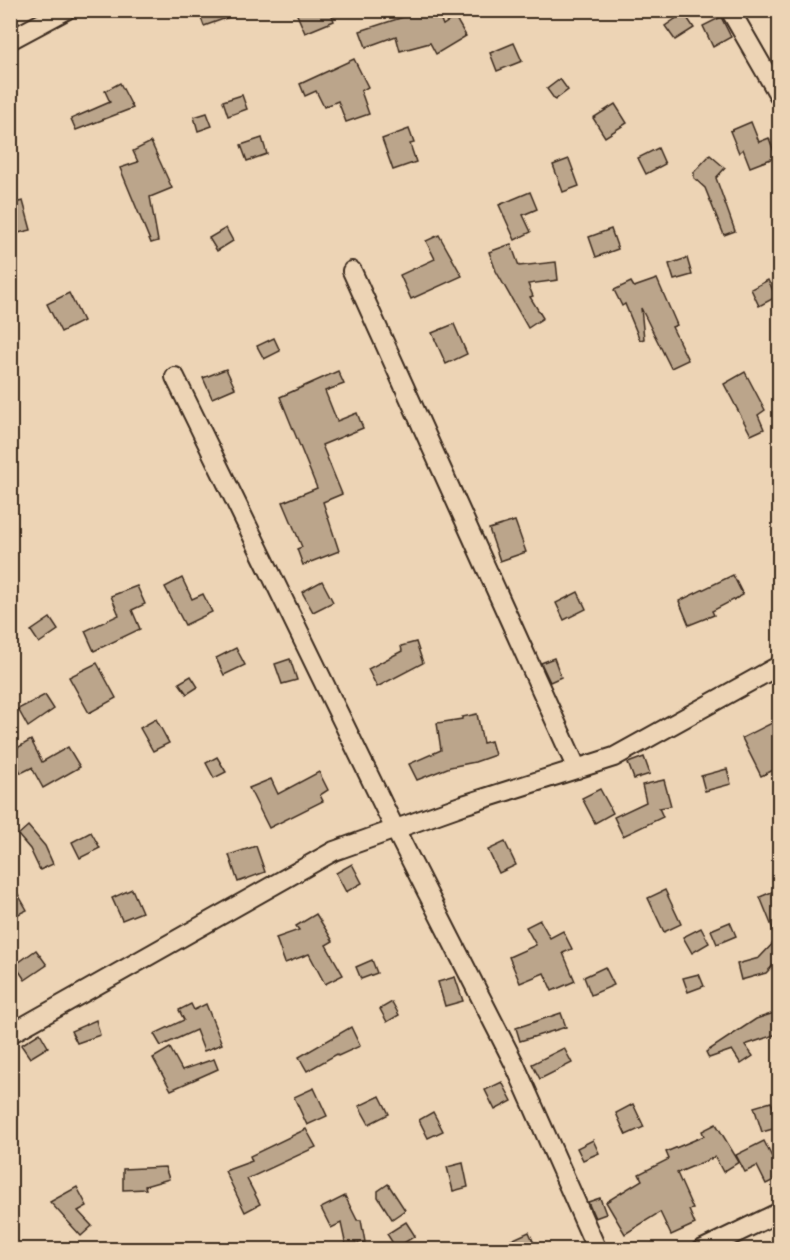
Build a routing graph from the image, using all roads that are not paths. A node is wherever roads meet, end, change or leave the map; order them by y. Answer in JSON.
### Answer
{"nodes":[{"id":1,"x":66,"y":10,"type":"edge"},
{"id":2,"x":730,"y":10,"type":"edge"},
{"id":3,"x":10,"y":40,"type":"edge"},
{"id":4,"x":780,"y":97,"type":"edge"},
{"id":5,"x":352,"y":271,"type":"dead end"},
{"id":6,"x":175,"y":377,"type":"dead end"},
{"id":7,"x":780,"y":665,"type":"edge"},
{"id":8,"x":577,"y":769,"type":"junction"},
{"id":9,"x":395,"y":829,"type":"junction"},
{"id":10,"x":10,"y":1034,"type":"edge"},
{"id":11,"x":780,"y":1212,"type":"edge"},
{"id":12,"x":597,"y":1250,"type":"edge"},
{"id":13,"x":701,"y":1250,"type":"edge"}],
"edges":[{"from":1,"to":3,"type":"street"},
{"from":2,"to":4,"type":"street"},
{"from":5,"to":8,"type":"street"},
{"from":6,"to":9,"type":"street"},
{"from":7,"to":8,"type":"street"},
{"from":8,"to":9,"type":"street"},
{"from":9,"to":10,"type":"street"},
{"from":9,"to":12,"type":"street"},
{"from":11,"to":13,"type":"street"}]}
